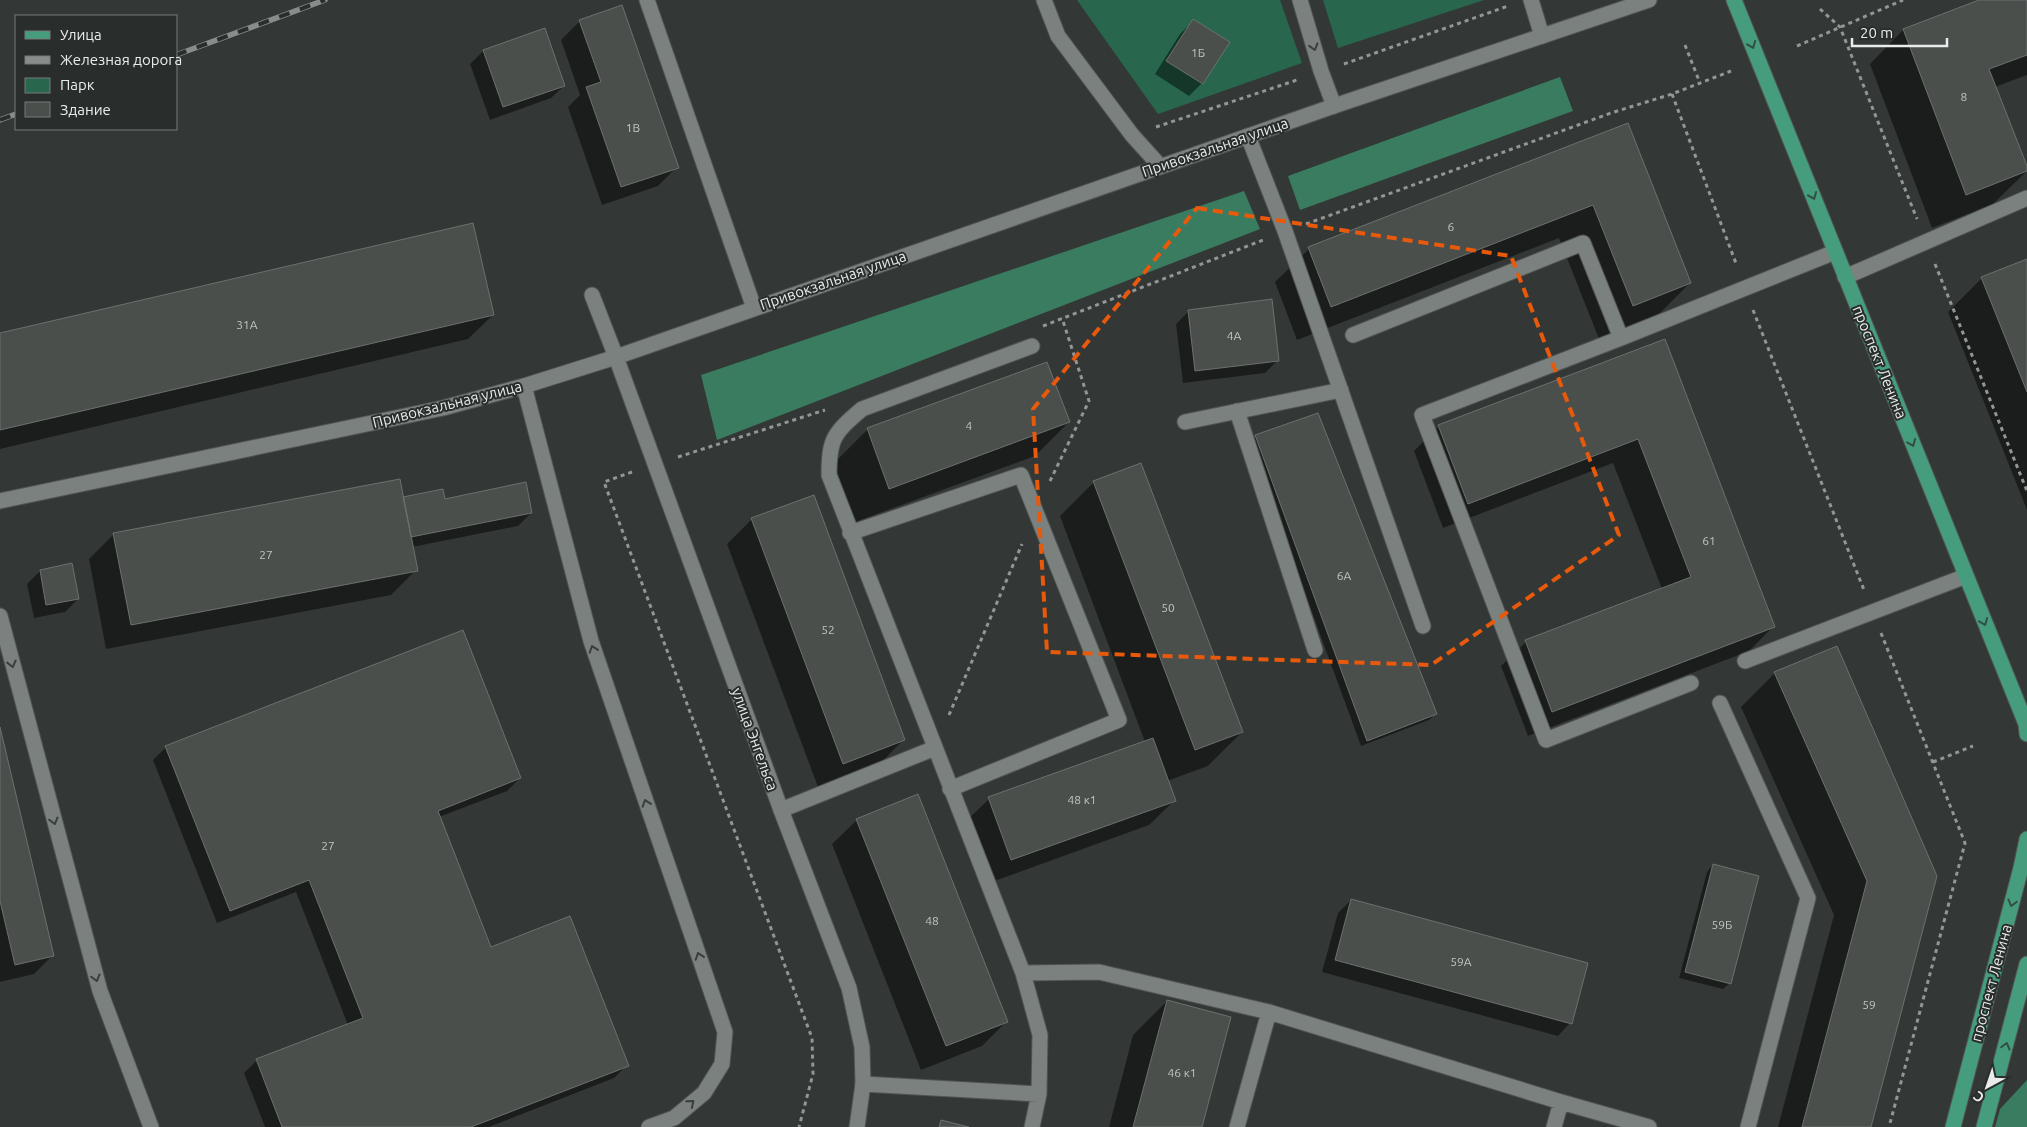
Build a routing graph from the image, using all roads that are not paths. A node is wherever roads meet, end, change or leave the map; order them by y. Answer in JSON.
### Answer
{"nodes":[{"id":1,"x":647,"y":0,"type":"edge"},
{"id":2,"x":1044,"y":0,"type":"edge"},
{"id":3,"x":1300,"y":0,"type":"edge"},
{"id":4,"x":1531,"y":0,"type":"edge"},
{"id":5,"x":1649,"y":0,"type":"edge"},
{"id":6,"x":1734,"y":0,"type":"edge"},
{"id":7,"x":1542,"y":36,"type":"junction"},
{"id":8,"x":1334,"y":106,"type":"junction"},
{"id":9,"x":1248,"y":136,"type":"junction"},
{"id":10,"x":1160,"y":166,"type":"junction"},
{"id":11,"x":2027,"y":198,"type":"edge"},
{"id":12,"x":1835,"y":252,"type":"junction"},
{"id":13,"x":1845,"y":277,"type":"junction"},
{"id":14,"x":592,"y":295,"type":"dead end"},
{"id":15,"x":754,"y":308,"type":"junction"},
{"id":16,"x":1353,"y":335,"type":"dead end"},
{"id":17,"x":1621,"y":338,"type":"junction"},
{"id":18,"x":1032,"y":346,"type":"dead end"},
{"id":19,"x":616,"y":357,"type":"junction"},
{"id":20,"x":524,"y":386,"type":"junction"},
{"id":21,"x":1341,"y":390,"type":"junction"},
{"id":22,"x":1237,"y":411,"type":"junction"},
{"id":23,"x":1185,"y":422,"type":"dead end"},
{"id":24,"x":0,"y":502,"type":"edge"},
{"id":25,"x":850,"y":533,"type":"junction"},
{"id":26,"x":1966,"y":576,"type":"junction"},
{"id":27,"x":0,"y":616,"type":"edge"},
{"id":28,"x":1423,"y":626,"type":"dead end"},
{"id":29,"x":1315,"y":650,"type":"dead end"},
{"id":30,"x":1745,"y":661,"type":"dead end"},
{"id":31,"x":1691,"y":682,"type":"dead end"},
{"id":32,"x":1720,"y":703,"type":"dead end"},
{"id":33,"x":2027,"y":728,"type":"edge"},
{"id":34,"x":935,"y":748,"type":"junction"},
{"id":35,"x":950,"y":789,"type":"junction"},
{"id":36,"x":781,"y":810,"type":"junction"},
{"id":37,"x":2027,"y":839,"type":"edge"},
{"id":38,"x":2027,"y":964,"type":"edge"},
{"id":39,"x":1023,"y":973,"type":"junction"},
{"id":40,"x":1269,"y":1012,"type":"junction"},
{"id":41,"x":863,"y":1084,"type":"junction"},
{"id":42,"x":1039,"y":1094,"type":"junction"},
{"id":43,"x":1561,"y":1102,"type":"junction"},
{"id":44,"x":151,"y":1127,"type":"edge"},
{"id":45,"x":650,"y":1127,"type":"edge"},
{"id":46,"x":857,"y":1127,"type":"edge"},
{"id":47,"x":1032,"y":1127,"type":"edge"},
{"id":48,"x":1238,"y":1127,"type":"edge"},
{"id":49,"x":1554,"y":1127,"type":"edge"},
{"id":50,"x":1649,"y":1127,"type":"edge"},
{"id":51,"x":1748,"y":1127,"type":"edge"},
{"id":52,"x":1953,"y":1127,"type":"edge"},
{"id":53,"x":1984,"y":1127,"type":"edge"}],
"edges":[{"from":1,"to":15,"type":"street"},
{"from":2,"to":10,"type":"street"},
{"from":3,"to":8,"type":"street","one_way":true},
{"from":4,"to":7,"type":"street"},
{"from":5,"to":7,"type":"street","name":"Привокзальная улица"},
{"from":6,"to":12,"type":"main road","name":"проспект Ленина","one_way":true},
{"from":7,"to":8,"type":"street","name":"Привокзальная улица"},
{"from":8,"to":9,"type":"street","name":"Привокзальная улица"},
{"from":9,"to":10,"type":"street","name":"Привокзальная улица"},
{"from":9,"to":21,"type":"street"},
{"from":10,"to":15,"type":"street","name":"Привокзальная улица"},
{"from":11,"to":13,"type":"street"},
{"from":12,"to":13,"type":"main road","name":"проспект Ленина"},
{"from":12,"to":17,"type":"street"},
{"from":13,"to":26,"type":"main road","name":"проспект Ленина","one_way":true},
{"from":14,"to":19,"type":"street","name":"улица Энгельса"},
{"from":15,"to":19,"type":"street","name":"Привокзальная улица"},
{"from":16,"to":17,"type":"street"},
{"from":17,"to":31,"type":"street"},
{"from":18,"to":25,"type":"street"},
{"from":19,"to":20,"type":"street","name":"Привокзальная улица"},
{"from":19,"to":36,"type":"street","name":"улица Энгельса"},
{"from":20,"to":24,"type":"street","name":"Привокзальная улица"},
{"from":45,"to":20,"type":"street","one_way":true},
{"from":21,"to":22,"type":"street"},
{"from":21,"to":28,"type":"street"},
{"from":22,"to":23,"type":"street"},
{"from":22,"to":29,"type":"street"},
{"from":25,"to":34,"type":"street"},
{"from":25,"to":35,"type":"street"},
{"from":26,"to":30,"type":"street"},
{"from":26,"to":33,"type":"main road","name":"проспект Ленина","one_way":true},
{"from":27,"to":44,"type":"street","one_way":true},
{"from":32,"to":51,"type":"street"},
{"from":34,"to":35,"type":"street"},
{"from":34,"to":36,"type":"street"},
{"from":35,"to":39,"type":"street"},
{"from":36,"to":41,"type":"street","name":"улица Энгельса"},
{"from":37,"to":52,"type":"main road","name":"проспект Ленина","one_way":true},
{"from":53,"to":38,"type":"main road","name":"проспект Ленина","one_way":true},
{"from":39,"to":40,"type":"street"},
{"from":39,"to":42,"type":"street"},
{"from":40,"to":43,"type":"street"},
{"from":40,"to":48,"type":"street"},
{"from":41,"to":42,"type":"street"},
{"from":41,"to":46,"type":"street","name":"улица Энгельса"},
{"from":42,"to":47,"type":"street"},
{"from":43,"to":49,"type":"street"},
{"from":43,"to":50,"type":"street"}]}
